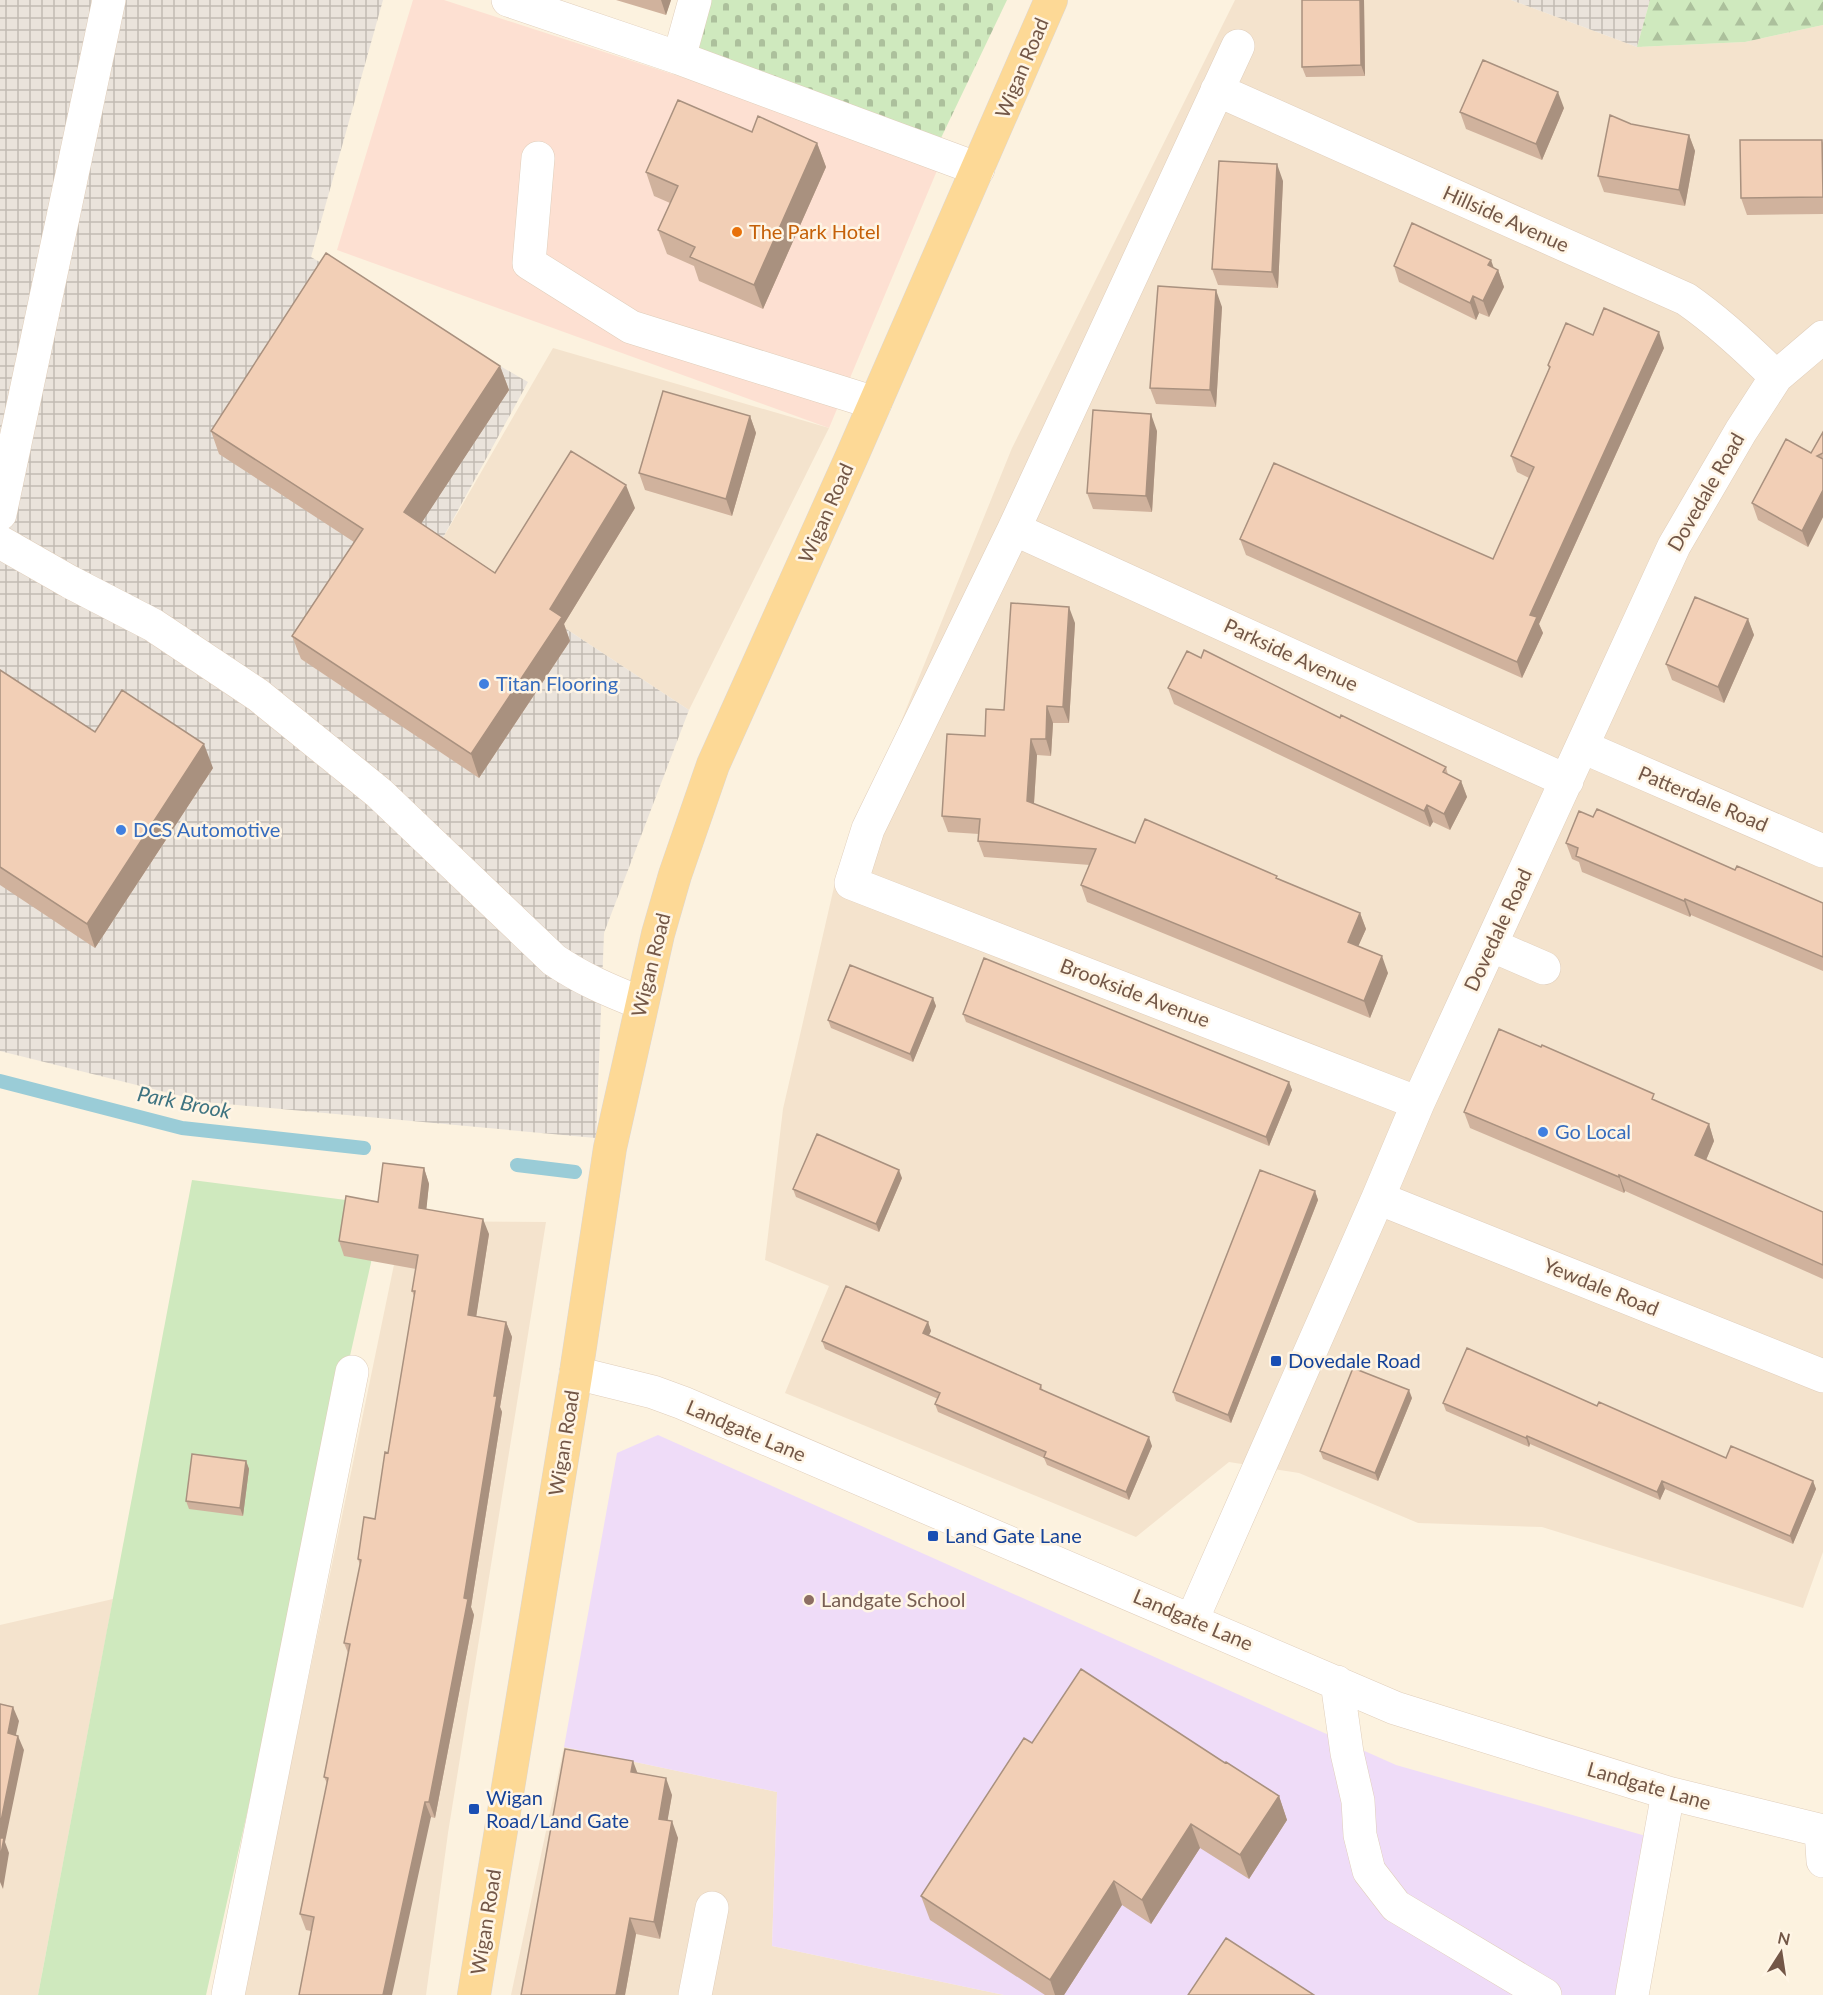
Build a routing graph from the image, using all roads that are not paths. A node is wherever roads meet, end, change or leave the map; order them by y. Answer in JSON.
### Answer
{"nodes":[{"id":1,"x":108,"y":0,"type":"edge"},
{"id":2,"x":508,"y":0,"type":"edge"},
{"id":3,"x":694,"y":0,"type":"edge"},
{"id":4,"x":1051,"y":0,"type":"edge"},
{"id":5,"x":1238,"y":46,"type":"dead end"},
{"id":6,"x":679,"y":58,"type":"junction"},
{"id":7,"x":1217,"y":90,"type":"junction"},
{"id":8,"x":538,"y":158,"type":"dead end"},
{"id":9,"x":978,"y":169,"type":"junction"},
{"id":10,"x":1823,"y":337,"type":"edge"},
{"id":11,"x":1776,"y":377,"type":"junction"},
{"id":12,"x":875,"y":403,"type":"junction"},
{"id":13,"x":0,"y":514,"type":"edge"},
{"id":14,"x":1014,"y":529,"type":"junction"},
{"id":15,"x":0,"y":542,"type":"edge"},
{"id":16,"x":1583,"y":747,"type":"junction"},
{"id":17,"x":1567,"y":781,"type":"junction"},
{"id":18,"x":1823,"y":851,"type":"edge"},
{"id":19,"x":1491,"y":945,"type":"junction"},
{"id":20,"x":1544,"y":968,"type":"dead end"},
{"id":21,"x":641,"y":1003,"type":"junction"},
{"id":22,"x":1418,"y":1103,"type":"junction"},
{"id":23,"x":1378,"y":1198,"type":"junction"},
{"id":24,"x":352,"y":1372,"type":"dead end"},
{"id":25,"x":576,"y":1373,"type":"junction"},
{"id":26,"x":1823,"y":1376,"type":"edge"},
{"id":27,"x":1192,"y":1620,"type":"junction"},
{"id":28,"x":1337,"y":1682,"type":"junction"},
{"id":29,"x":1668,"y":1793,"type":"junction"},
{"id":30,"x":1822,"y":1841,"type":"edge"},
{"id":31,"x":712,"y":1908,"type":"dead end"},
{"id":32,"x":228,"y":1995,"type":"edge"},
{"id":33,"x":474,"y":1995,"type":"edge"},
{"id":34,"x":695,"y":1995,"type":"edge"},
{"id":35,"x":1545,"y":1995,"type":"edge"},
{"id":36,"x":1632,"y":1995,"type":"edge"}],
"edges":[{"from":1,"to":13,"type":"street"},
{"from":2,"to":6,"type":"street"},
{"from":3,"to":6,"type":"street"},
{"from":4,"to":9,"type":"main road","name":"Wigan Road"},
{"from":5,"to":7,"type":"street"},
{"from":6,"to":9,"type":"street"},
{"from":7,"to":11,"type":"street","name":"Hillside Avenue"},
{"from":7,"to":14,"type":"street"},
{"from":8,"to":12,"type":"street"},
{"from":9,"to":12,"type":"main road","name":"Wigan Road"},
{"from":10,"to":11,"type":"street","name":"Dovedale Road"},
{"from":11,"to":16,"type":"street","name":"Dovedale Road"},
{"from":12,"to":21,"type":"main road","name":"Wigan Road"},
{"from":14,"to":17,"type":"street","name":"Parkside Avenue"},
{"from":14,"to":22,"type":"street","name":"Brookside Avenue"},
{"from":15,"to":21,"type":"street"},
{"from":16,"to":17,"type":"street","name":"Dovedale Road"},
{"from":16,"to":18,"type":"street","name":"Patterdale Road"},
{"from":17,"to":19,"type":"street","name":"Dovedale Road"},
{"from":19,"to":20,"type":"street"},
{"from":19,"to":22,"type":"street","name":"Dovedale Road"},
{"from":21,"to":25,"type":"main road","name":"Wigan Road"},
{"from":22,"to":23,"type":"street","name":"Dovedale Road"},
{"from":23,"to":26,"type":"street","name":"Yewdale Road"},
{"from":23,"to":27,"type":"street","name":"Dovedale Road"},
{"from":24,"to":32,"type":"street"},
{"from":25,"to":27,"type":"street","name":"Landgate Lane"},
{"from":25,"to":33,"type":"main road","name":"Wigan Road"},
{"from":27,"to":28,"type":"street","name":"Landgate Lane"},
{"from":28,"to":29,"type":"street","name":"Landgate Lane"},
{"from":28,"to":35,"type":"street"},
{"from":29,"to":30,"type":"street","name":"Landgate Lane"},
{"from":29,"to":36,"type":"street"},
{"from":31,"to":34,"type":"street"}]}
